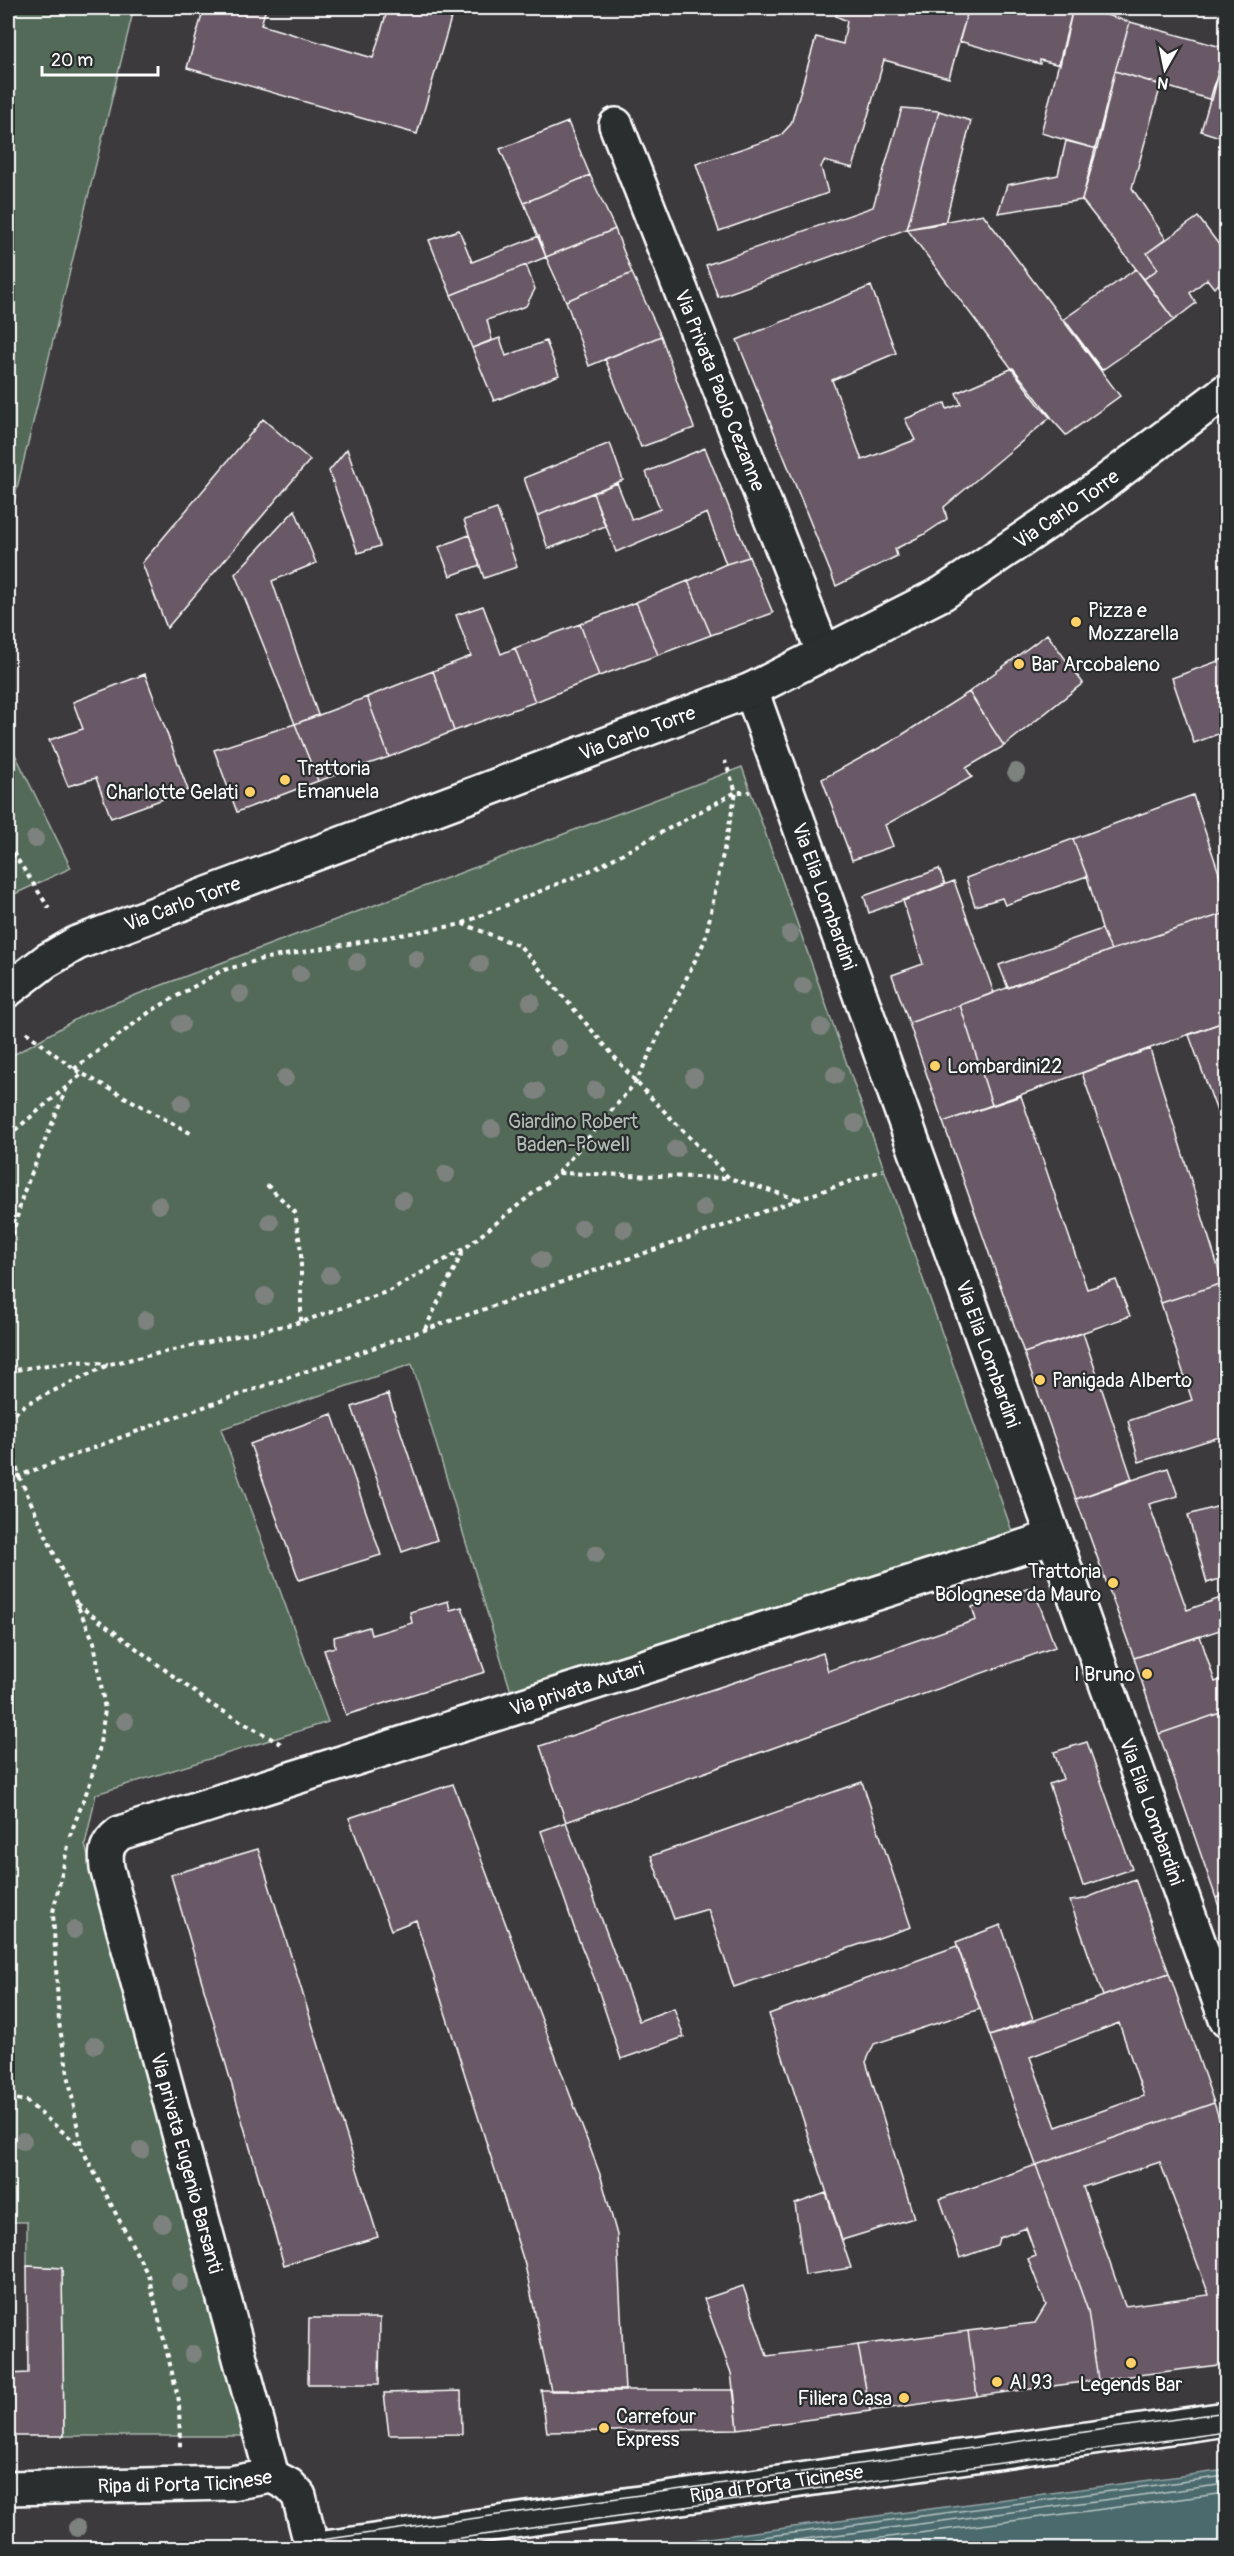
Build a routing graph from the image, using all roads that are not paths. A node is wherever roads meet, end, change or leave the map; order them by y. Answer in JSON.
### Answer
{"nodes":[{"id":1,"x":616,"y":125,"type":"dead end"},
{"id":2,"x":1227,"y":391,"type":"edge"},
{"id":3,"x":824,"y":654,"type":"junction"},
{"id":4,"x":751,"y":690,"type":"junction"},
{"id":5,"x":8,"y":990,"type":"edge"},
{"id":6,"x":1054,"y":1537,"type":"junction"},
{"id":7,"x":105,"y":1849,"type":"joint"},
{"id":8,"x":1227,"y":2019,"type":"edge"},
{"id":9,"x":1227,"y":2419,"type":"edge"},
{"id":10,"x":272,"y":2476,"type":"junction"},
{"id":11,"x":8,"y":2488,"type":"edge"},
{"id":12,"x":312,"y":2548,"type":"edge"},
{"id":13,"x":325,"y":2548,"type":"edge"}],
"edges":[{"from":1,"to":3,"type":"street","name":"Via Privata Paolo Cezanne"},
{"from":2,"to":3,"type":"street","name":"Via Carlo Torre"},
{"from":3,"to":4,"type":"street","name":"Via Carlo Torre"},
{"from":4,"to":5,"type":"street","name":"Via Carlo Torre"},
{"from":4,"to":6,"type":"street","name":"Via Elia Lombardini"},
{"from":6,"to":7,"type":"street","name":"Via privata Autari"},
{"from":6,"to":8,"type":"street","name":"Via Elia Lombardini"},
{"from":7,"to":10,"type":"street","name":"Via privata Eugenio Barsanti"},
{"from":9,"to":13,"type":"street","name":"Ripa di Porta Ticinese"},
{"from":10,"to":11,"type":"street","name":"Ripa di Porta Ticinese"},
{"from":10,"to":12,"type":"street","name":"Ripa di Porta Ticinese"}]}
